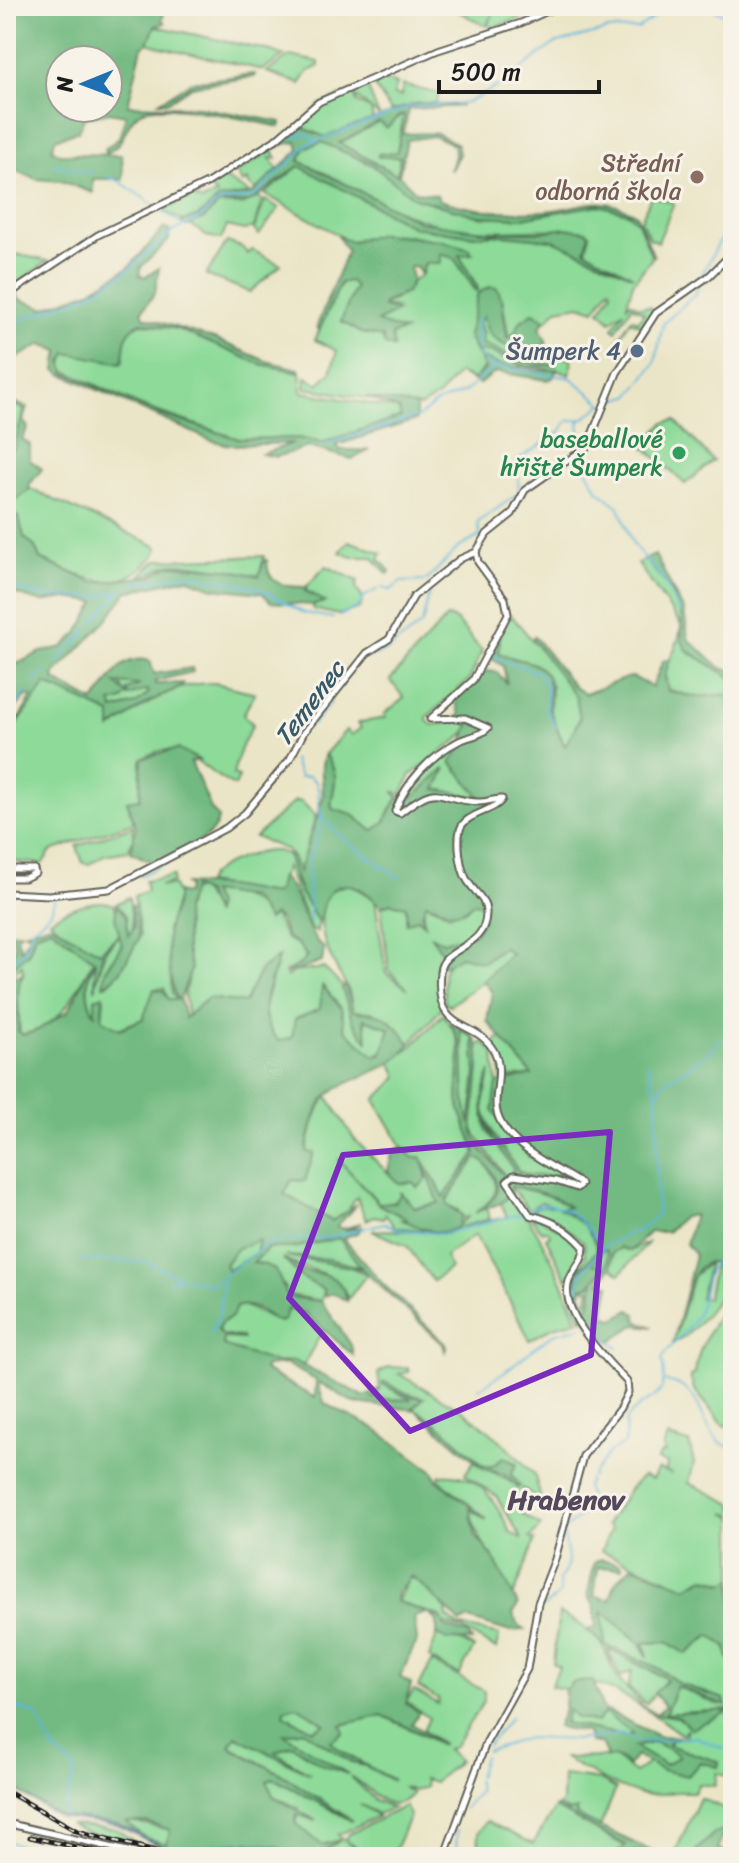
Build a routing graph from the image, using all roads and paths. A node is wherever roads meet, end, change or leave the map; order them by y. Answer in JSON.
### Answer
{"nodes":[{"id":1,"x":559,"y":6,"type":"edge"},
{"id":2,"x":733,"y":252,"type":"edge"},
{"id":3,"x":6,"y":296,"type":"edge"},
{"id":4,"x":476,"y":552,"type":"junction"},
{"id":5,"x":6,"y":869,"type":"edge"},
{"id":6,"x":6,"y":878,"type":"edge"},
{"id":7,"x":6,"y":893,"type":"edge"},
{"id":8,"x":6,"y":1823,"type":"edge"},
{"id":9,"x":153,"y":1857,"type":"edge"},
{"id":10,"x":444,"y":1857,"type":"edge"}],
"edges":[{"from":1,"to":3,"type":"street"},
{"from":2,"to":4,"type":"street"},
{"from":4,"to":7,"type":"street"},
{"from":4,"to":10,"type":"street"},
{"from":5,"to":6,"type":"street"},
{"from":8,"to":9,"type":"street"}]}
